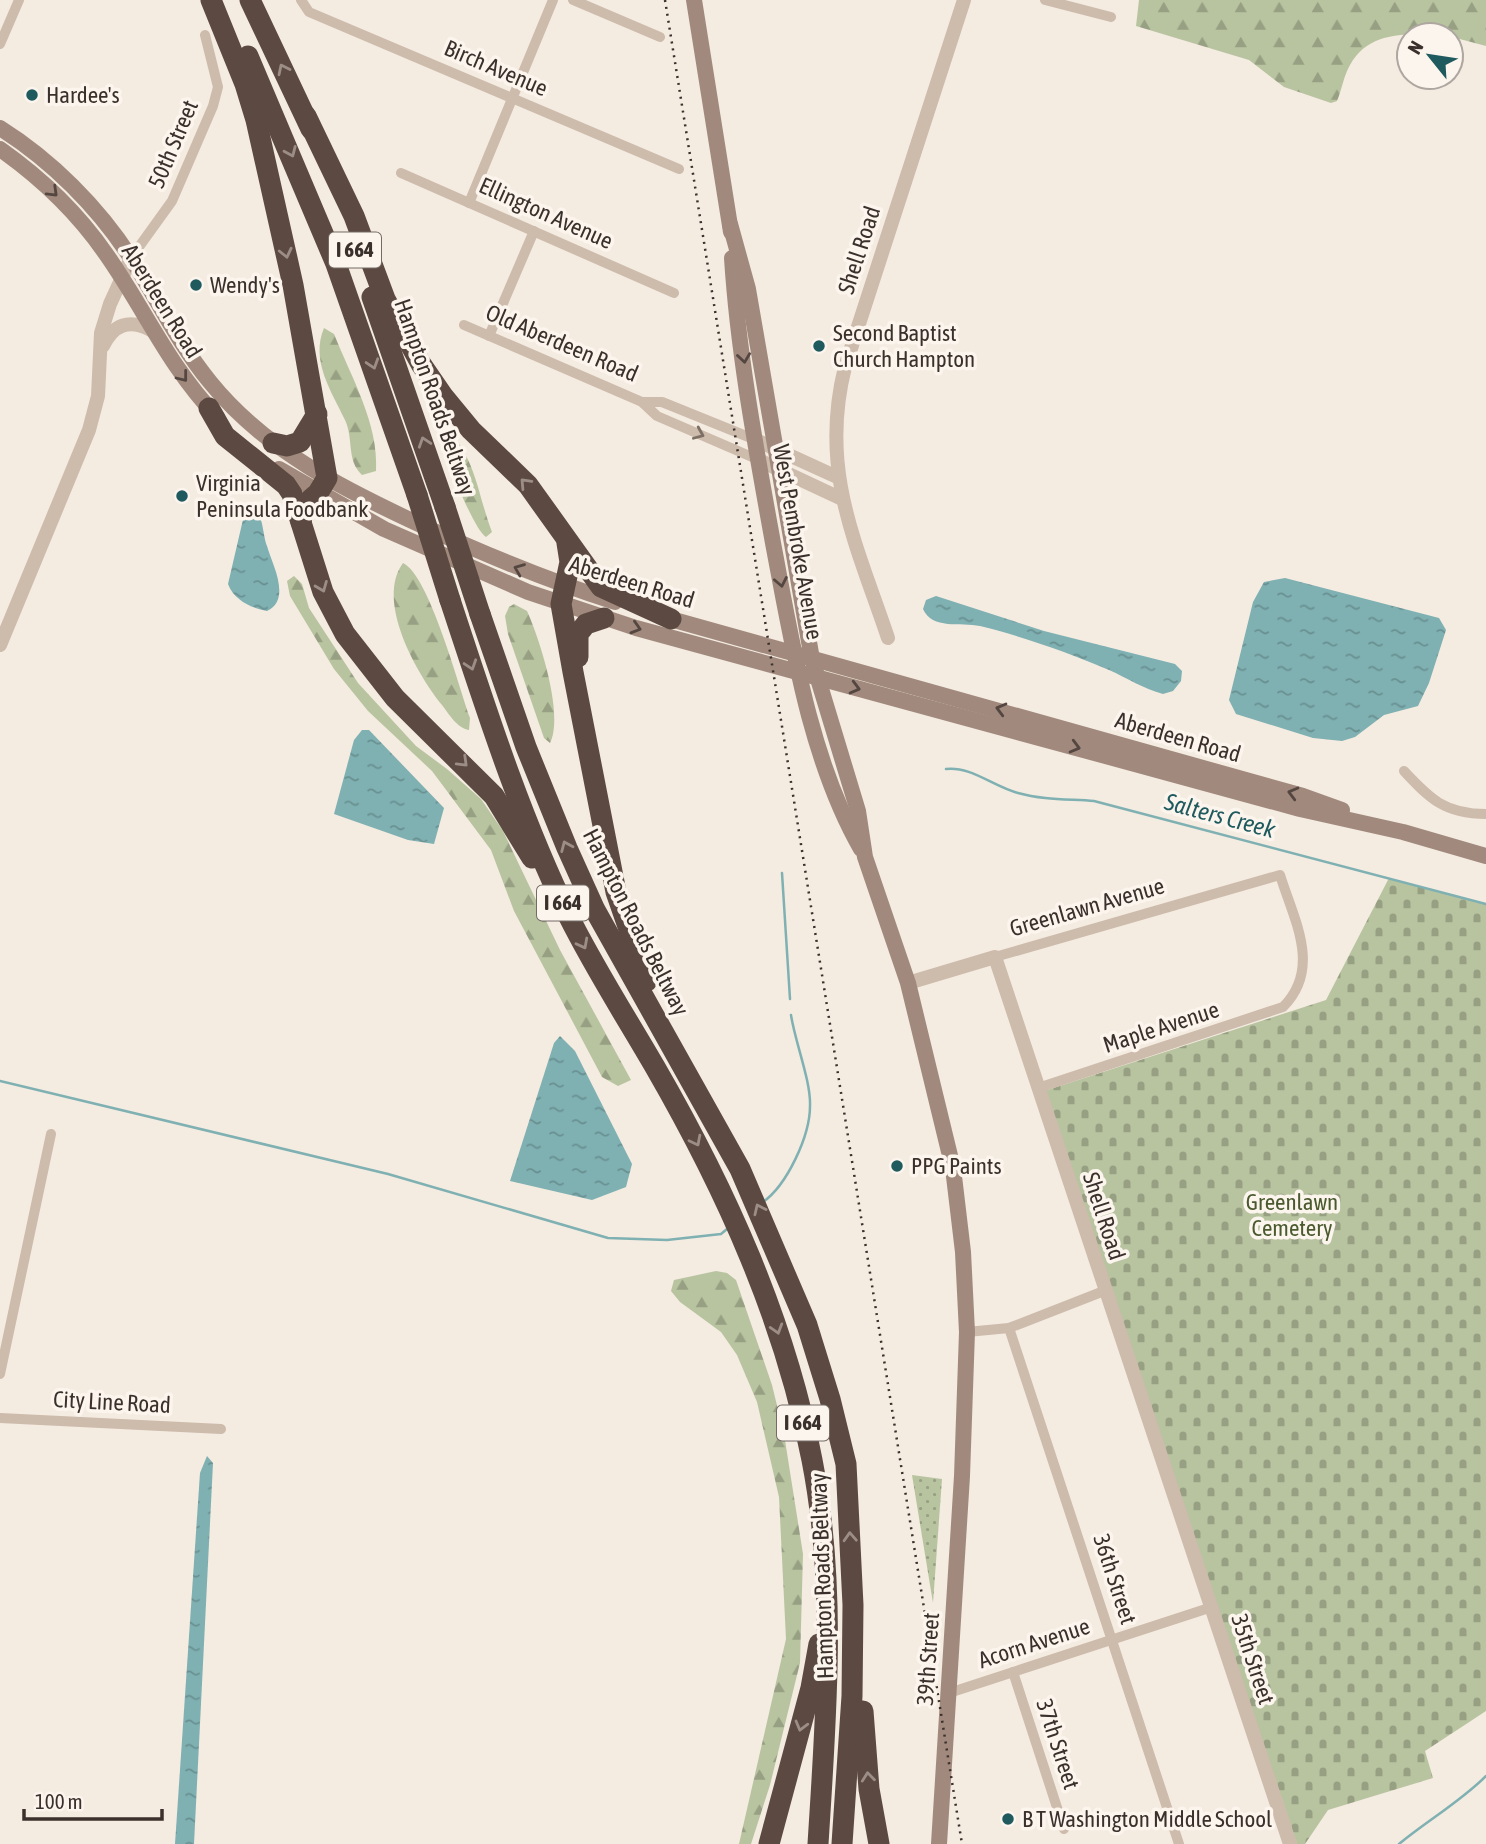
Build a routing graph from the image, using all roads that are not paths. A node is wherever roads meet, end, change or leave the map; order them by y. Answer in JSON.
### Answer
{"nodes":[{"id":1,"x":19,"y":0,"type":"edge"},
{"id":2,"x":211,"y":0,"type":"edge"},
{"id":3,"x":223,"y":0,"type":"edge"},
{"id":4,"x":250,"y":0,"type":"edge"},
{"id":5,"x":301,"y":0,"type":"edge"},
{"id":6,"x":553,"y":0,"type":"edge"},
{"id":7,"x":573,"y":0,"type":"edge"},
{"id":8,"x":694,"y":0,"type":"edge"},
{"id":9,"x":964,"y":0,"type":"edge"},
{"id":10,"x":1045,"y":0,"type":"edge"},
{"id":11,"x":1111,"y":17,"type":"dead end"},
{"id":12,"x":205,"y":35,"type":"dead end"},
{"id":13,"x":660,"y":37,"type":"dead end"},
{"id":14,"x":0,"y":44,"type":"edge"},
{"id":15,"x":512,"y":97,"type":"junction"},
{"id":16,"x":306,"y":116,"type":"junction"},
{"id":17,"x":0,"y":128,"type":"edge"},
{"id":18,"x":0,"y":149,"type":"edge"},
{"id":19,"x":679,"y":169,"type":"dead end"},
{"id":20,"x":401,"y":173,"type":"dead end"},
{"id":21,"x":469,"y":202,"type":"junction"},
{"id":22,"x":730,"y":224,"type":"junction"},
{"id":23,"x":534,"y":231,"type":"junction"},
{"id":24,"x":131,"y":258,"type":"junction"},
{"id":25,"x":121,"y":278,"type":"junction"},
{"id":26,"x":674,"y":293,"type":"dead end"},
{"id":27,"x":464,"y":325,"type":"dead end"},
{"id":28,"x":151,"y":330,"type":"junction"},
{"id":29,"x":489,"y":336,"type":"junction"},
{"id":30,"x":100,"y":354,"type":"junction"},
{"id":31,"x":642,"y":402,"type":"junction"},
{"id":32,"x":209,"y":408,"type":"junction"},
{"id":33,"x":317,"y":414,"type":"junction"},
{"id":34,"x":756,"y":440,"type":"junction"},
{"id":35,"x":273,"y":443,"type":"junction"},
{"id":36,"x":777,"y":450,"type":"junction"},
{"id":37,"x":759,"y":460,"type":"junction"},
{"id":38,"x":780,"y":470,"type":"junction"},
{"id":39,"x":837,"y":477,"type":"junction"},
{"id":40,"x":323,"y":486,"type":"junction"},
{"id":41,"x":842,"y":499,"type":"junction"},
{"id":42,"x":301,"y":522,"type":"junction"},
{"id":43,"x":565,"y":538,"type":"junction"},
{"id":44,"x":563,"y":595,"type":"junction"},
{"id":45,"x":604,"y":618,"type":"junction"},
{"id":46,"x":671,"y":619,"type":"junction"},
{"id":47,"x":888,"y":638,"type":"dead end"},
{"id":48,"x":0,"y":645,"type":"edge"},
{"id":49,"x":795,"y":654,"type":"junction"},
{"id":50,"x":812,"y":659,"type":"junction"},
{"id":51,"x":800,"y":674,"type":"junction"},
{"id":52,"x":817,"y":678,"type":"junction"},
{"id":53,"x":589,"y":750,"type":"junction"},
{"id":54,"x":1404,"y":771,"type":"dead end"},
{"id":55,"x":1486,"y":814,"type":"edge"},
{"id":56,"x":1403,"y":832,"type":"junction"},
{"id":57,"x":1486,"y":856,"type":"edge"},
{"id":58,"x":865,"y":857,"type":"junction"},
{"id":59,"x":568,"y":915,"type":"junction"},
{"id":60,"x":995,"y":957,"type":"junction"},
{"id":61,"x":908,"y":983,"type":"junction"},
{"id":62,"x":1291,"y":997,"type":"joint"},
{"id":63,"x":666,"y":1036,"type":"junction"},
{"id":64,"x":1038,"y":1088,"type":"junction"},
{"id":65,"x":51,"y":1134,"type":"dead end"},
{"id":66,"x":1104,"y":1291,"type":"junction"},
{"id":67,"x":1009,"y":1328,"type":"junction"},
{"id":68,"x":967,"y":1332,"type":"junction"},
{"id":69,"x":0,"y":1374,"type":"edge"},
{"id":70,"x":0,"y":1418,"type":"edge"},
{"id":71,"x":221,"y":1429,"type":"dead end"},
{"id":72,"x":962,"y":1476,"type":"joint"},
{"id":73,"x":1173,"y":1489,"type":"joint"},
{"id":74,"x":828,"y":1587,"type":"junction"},
{"id":75,"x":853,"y":1605,"type":"junction"},
{"id":76,"x":1212,"y":1607,"type":"junction"},
{"id":77,"x":1113,"y":1640,"type":"junction"},
{"id":78,"x":1013,"y":1672,"type":"junction"},
{"id":79,"x":949,"y":1693,"type":"junction"},
{"id":80,"x":1064,"y":1829,"type":"dead end"},
{"id":81,"x":769,"y":1844,"type":"edge"},
{"id":82,"x":818,"y":1844,"type":"edge"},
{"id":83,"x":842,"y":1844,"type":"edge"},
{"id":84,"x":879,"y":1844,"type":"edge"},
{"id":85,"x":939,"y":1844,"type":"edge"},
{"id":86,"x":1179,"y":1844,"type":"edge"},
{"id":87,"x":1290,"y":1844,"type":"edge"}],
"edges":[{"from":1,"to":14,"type":"street"},
{"from":2,"to":33,"type":"highway","one_way":true},
{"from":3,"to":59,"type":"highway","name":"Hampton Roads Beltway","number":"I 664","one_way":true,"bridge":true},
{"from":16,"to":4,"type":"highway","name":"Hampton Roads Beltway","number":"I 664","one_way":true},
{"from":5,"to":15,"type":"street","name":"Birch Avenue"},
{"from":6,"to":15,"type":"street"},
{"from":7,"to":13,"type":"street"},
{"from":8,"to":22,"type":"main road","name":"West Pembroke Avenue"},
{"from":9,"to":39,"type":"street","name":"Shell Road"},
{"from":10,"to":11,"type":"street"},
{"from":12,"to":24,"type":"street","name":"50th Street"},
{"from":15,"to":19,"type":"street","name":"Birch Avenue"},
{"from":15,"to":21,"type":"street"},
{"from":43,"to":16,"type":"highway","one_way":true},
{"from":63,"to":16,"type":"highway","name":"Hampton Roads Beltway","number":"I 664","one_way":true,"bridge":true},
{"from":17,"to":24,"type":"main road","name":"Aberdeen Road"},
{"from":18,"to":25,"type":"main road","name":"Aberdeen Road","one_way":true},
{"from":20,"to":21,"type":"street","name":"Ellington Avenue"},
{"from":21,"to":23,"type":"street","name":"Ellington Avenue"},
{"from":22,"to":34,"type":"main road","name":"West Pembroke Avenue","one_way":true},
{"from":22,"to":36,"type":"main road","name":"West Pembroke Avenue"},
{"from":23,"to":26,"type":"street","name":"Ellington Avenue"},
{"from":23,"to":29,"type":"street"},
{"from":24,"to":25,"type":"street"},
{"from":24,"to":35,"type":"main road","name":"Aberdeen Road"},
{"from":25,"to":28,"type":"main road","name":"Aberdeen Road"},
{"from":25,"to":30,"type":"street"},
{"from":27,"to":29,"type":"street","name":"Old Aberdeen Road"},
{"from":28,"to":30,"type":"street"},
{"from":28,"to":32,"type":"main road","name":"Aberdeen Road","one_way":true},
{"from":29,"to":31,"type":"street","name":"Old Aberdeen Road"},
{"from":30,"to":48,"type":"street"},
{"from":31,"to":34,"type":"street","name":"Old Aberdeen Road"},
{"from":31,"to":37,"type":"street","name":"Old Aberdeen Road","one_way":true},
{"from":32,"to":40,"type":"main road","name":"Aberdeen Road"},
{"from":32,"to":42,"type":"highway"},
{"from":33,"to":35,"type":"highway"},
{"from":33,"to":40,"type":"highway"},
{"from":34,"to":36,"type":"street","name":"Old Aberdeen Road"},
{"from":34,"to":37,"type":"main road","name":"West Pembroke Avenue"},
{"from":35,"to":40,"type":"main road","name":"Aberdeen Road"},
{"from":36,"to":38,"type":"main road","name":"West Pembroke Avenue"},
{"from":36,"to":39,"type":"street","name":"Old Aberdeen Road"},
{"from":37,"to":38,"type":"street","name":"Old Aberdeen Road"},
{"from":37,"to":49,"type":"main road","name":"West Pembroke Avenue","one_way":true},
{"from":38,"to":41,"type":"street","name":"Old Aberdeen Road"},
{"from":38,"to":50,"type":"main road","name":"West Pembroke Avenue"},
{"from":39,"to":41,"type":"street","name":"Shell Road"},
{"from":40,"to":42,"type":"highway"},
{"from":40,"to":44,"type":"main road","name":"Aberdeen Road"},
{"from":41,"to":47,"type":"street","name":"Shell Road"},
{"from":42,"to":59,"type":"highway","one_way":true},
{"from":43,"to":44,"type":"highway"},
{"from":43,"to":46,"type":"highway"},
{"from":44,"to":45,"type":"main road","name":"Aberdeen Road"},
{"from":44,"to":46,"type":"main road","name":"Aberdeen Road"},
{"from":44,"to":53,"type":"highway"},
{"from":45,"to":51,"type":"main road","name":"Aberdeen Road","one_way":true},
{"from":45,"to":53,"type":"highway"},
{"from":46,"to":49,"type":"main road","name":"Aberdeen Road"},
{"from":49,"to":50,"type":"main road","name":"Aberdeen Road"},
{"from":49,"to":51,"type":"main road","name":"West Pembroke Avenue"},
{"from":50,"to":52,"type":"main road","name":"West Pembroke Avenue"},
{"from":56,"to":50,"type":"main road","name":"Aberdeen Road","one_way":true},
{"from":51,"to":52,"type":"main road","name":"Aberdeen Road"},
{"from":51,"to":58,"type":"main road","name":"West Pembroke Avenue"},
{"from":52,"to":56,"type":"main road","name":"Aberdeen Road","one_way":true},
{"from":52,"to":58,"type":"main road","name":"West Pembroke Avenue"},
{"from":53,"to":63,"type":"highway"},
{"from":54,"to":55,"type":"street"},
{"from":56,"to":57,"type":"main road","name":"Aberdeen Road"},
{"from":58,"to":61,"type":"main road","name":"West Pembroke Avenue"},
{"from":59,"to":74,"type":"highway","name":"Hampton Roads Beltway","number":"I 664","one_way":true},
{"from":60,"to":61,"type":"street","name":"Greenlawn Avenue"},
{"from":60,"to":62,"type":"street","name":"Greenlawn Avenue"},
{"from":60,"to":64,"type":"street","name":"Shell Road"},
{"from":61,"to":68,"type":"main road","name":"West Pembroke Avenue"},
{"from":62,"to":64,"type":"street","name":"Maple Avenue"},
{"from":75,"to":63,"type":"highway","name":"Hampton Roads Beltway","number":"I 664","one_way":true},
{"from":64,"to":66,"type":"street","name":"Shell Road"},
{"from":65,"to":69,"type":"street"},
{"from":66,"to":67,"type":"street"},
{"from":66,"to":73,"type":"street","name":"Shell Road"},
{"from":67,"to":68,"type":"street"},
{"from":67,"to":77,"type":"street","name":"36th Street"},
{"from":68,"to":72,"type":"main road","name":"West Pembroke Avenue"},
{"from":70,"to":71,"type":"street","name":"City Line Road"},
{"from":72,"to":79,"type":"main road","name":"39th Street"},
{"from":73,"to":76,"type":"street","name":"35th Street"},
{"from":74,"to":81,"type":"highway","one_way":true},
{"from":74,"to":82,"type":"highway","name":"Hampton Roads Beltway","number":"I 664"},
{"from":75,"to":83,"type":"highway","name":"Hampton Roads Beltway","number":"I 664"},
{"from":84,"to":75,"type":"highway","one_way":true},
{"from":76,"to":77,"type":"street","name":"Acorn Avenue"},
{"from":76,"to":87,"type":"street","name":"35th Street"},
{"from":77,"to":78,"type":"street","name":"Acorn Avenue"},
{"from":77,"to":86,"type":"street","name":"36th Street"},
{"from":78,"to":79,"type":"street","name":"Acorn Avenue"},
{"from":78,"to":80,"type":"street","name":"37th Street"},
{"from":79,"to":85,"type":"main road","name":"39th Street"}]}
